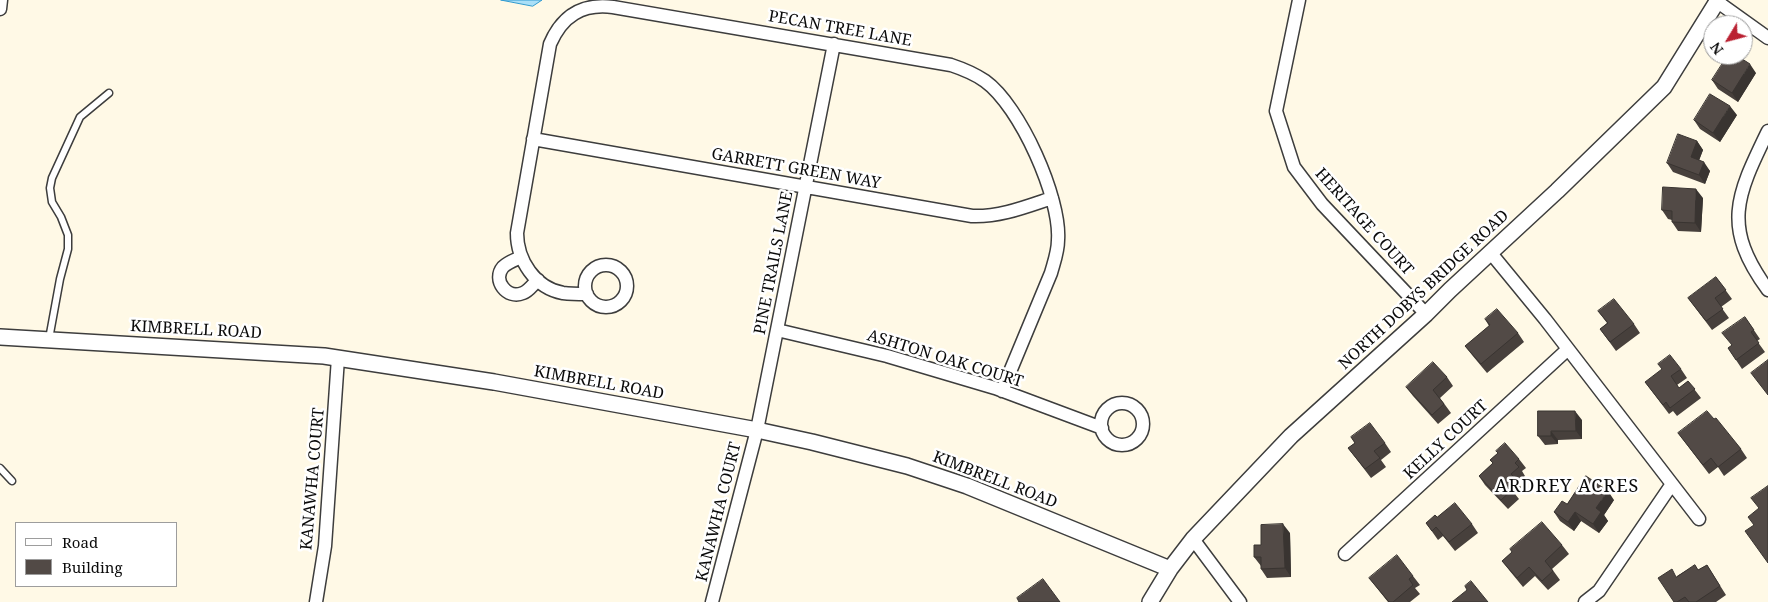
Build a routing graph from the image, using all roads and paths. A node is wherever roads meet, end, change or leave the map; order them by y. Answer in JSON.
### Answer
{"nodes":[{"id":1,"x":1,"y":0,"type":"edge"},
{"id":2,"x":1299,"y":0,"type":"edge"},
{"id":3,"x":1717,"y":0,"type":"edge"},
{"id":4,"x":0,"y":9,"type":"edge"},
{"id":5,"x":1768,"y":38,"type":"edge"},
{"id":6,"x":834,"y":44,"type":"junction"},
{"id":7,"x":109,"y":93,"type":"dead end"},
{"id":8,"x":1768,"y":131,"type":"edge"},
{"id":9,"x":533,"y":139,"type":"junction"},
{"id":10,"x":805,"y":188,"type":"junction"},
{"id":11,"x":1052,"y":198,"type":"junction"},
{"id":12,"x":1490,"y":252,"type":"junction"},
{"id":13,"x":521,"y":257,"type":"junction"},
{"id":14,"x":538,"y":280,"type":"junction"},
{"id":15,"x":1768,"y":290,"type":"edge"},
{"id":16,"x":587,"y":294,"type":"dead end"},
{"id":17,"x":1426,"y":314,"type":"junction"},
{"id":18,"x":777,"y":330,"type":"junction"},
{"id":19,"x":0,"y":337,"type":"edge"},
{"id":20,"x":49,"y":339,"type":"junction"},
{"id":21,"x":1568,"y":349,"type":"junction"},
{"id":22,"x":338,"y":358,"type":"junction"},
{"id":23,"x":1002,"y":391,"type":"junction"},
{"id":24,"x":1102,"y":428,"type":"dead end"},
{"id":25,"x":757,"y":430,"type":"junction"},
{"id":26,"x":0,"y":468,"type":"edge"},
{"id":27,"x":12,"y":481,"type":"dead end"},
{"id":28,"x":1672,"y":484,"type":"junction"},
{"id":29,"x":1698,"y":520,"type":"dead end"},
{"id":30,"x":1193,"y":539,"type":"junction"},
{"id":31,"x":1345,"y":554,"type":"dead end"},
{"id":32,"x":1170,"y":569,"type":"junction"},
{"id":33,"x":316,"y":602,"type":"edge"},
{"id":34,"x":712,"y":602,"type":"edge"},
{"id":35,"x":1150,"y":602,"type":"edge"},
{"id":36,"x":1240,"y":602,"type":"edge"},
{"id":37,"x":1585,"y":602,"type":"edge"}],
"edges":[{"from":1,"to":4,"type":"street"},
{"from":2,"to":17,"type":"street","name":"HERITAGE COURT"},
{"from":3,"to":5,"type":"street"},
{"from":3,"to":12,"type":"street","name":"NORTH DOBYS BRIDGE ROAD"},
{"from":6,"to":9,"type":"street","name":"PECAN TREE LANE"},
{"from":6,"to":10,"type":"street","name":"PINE TRAILS LANE"},
{"from":6,"to":11,"type":"street","name":"PECAN TREE LANE"},
{"from":7,"to":20,"type":"lane"},
{"from":8,"to":15,"type":"street"},
{"from":9,"to":10,"type":"street","name":"GARRETT GREEN WAY"},
{"from":9,"to":13,"type":"street","name":"PECAN TREE LANE"},
{"from":10,"to":11,"type":"street","name":"GARRETT GREEN WAY"},
{"from":10,"to":18,"type":"street","name":"PINE TRAILS LANE"},
{"from":11,"to":23,"type":"street","name":"PECAN TREE LANE"},
{"from":12,"to":17,"type":"street","name":"NORTH DOBYS BRIDGE ROAD"},
{"from":12,"to":21,"type":"street"},
{"from":13,"to":14,"type":"street","name":"PECAN TREE LANE"},
{"from":13,"to":14,"type":"street"},
{"from":14,"to":16,"type":"street","name":"PECAN TREE LANE"},
{"from":17,"to":30,"type":"street","name":"NORTH DOBYS BRIDGE ROAD"},
{"from":18,"to":23,"type":"street","name":"ASHTON OAK COURT"},
{"from":18,"to":25,"type":"street","name":"PINE TRAILS LANE"},
{"from":19,"to":20,"type":"street","name":"KIMBRELL ROAD"},
{"from":20,"to":22,"type":"street","name":"KIMBRELL ROAD"},
{"from":21,"to":28,"type":"street"},
{"from":21,"to":31,"type":"street","name":"KELLY COURT"},
{"from":22,"to":25,"type":"street","name":"KIMBRELL ROAD"},
{"from":22,"to":33,"type":"street","name":"KANAWHA COURT"},
{"from":23,"to":24,"type":"street","name":"ASHTON OAK COURT"},
{"from":25,"to":32,"type":"street","name":"KIMBRELL ROAD"},
{"from":25,"to":34,"type":"street","name":"KANAWHA COURT"},
{"from":26,"to":27,"type":"lane"},
{"from":28,"to":29,"type":"street"},
{"from":28,"to":37,"type":"street"},
{"from":30,"to":32,"type":"street","name":"NORTH DOBYS BRIDGE ROAD"},
{"from":30,"to":36,"type":"street"},
{"from":32,"to":35,"type":"street","name":"NORTH DOBYS BRIDGE ROAD"}]}
